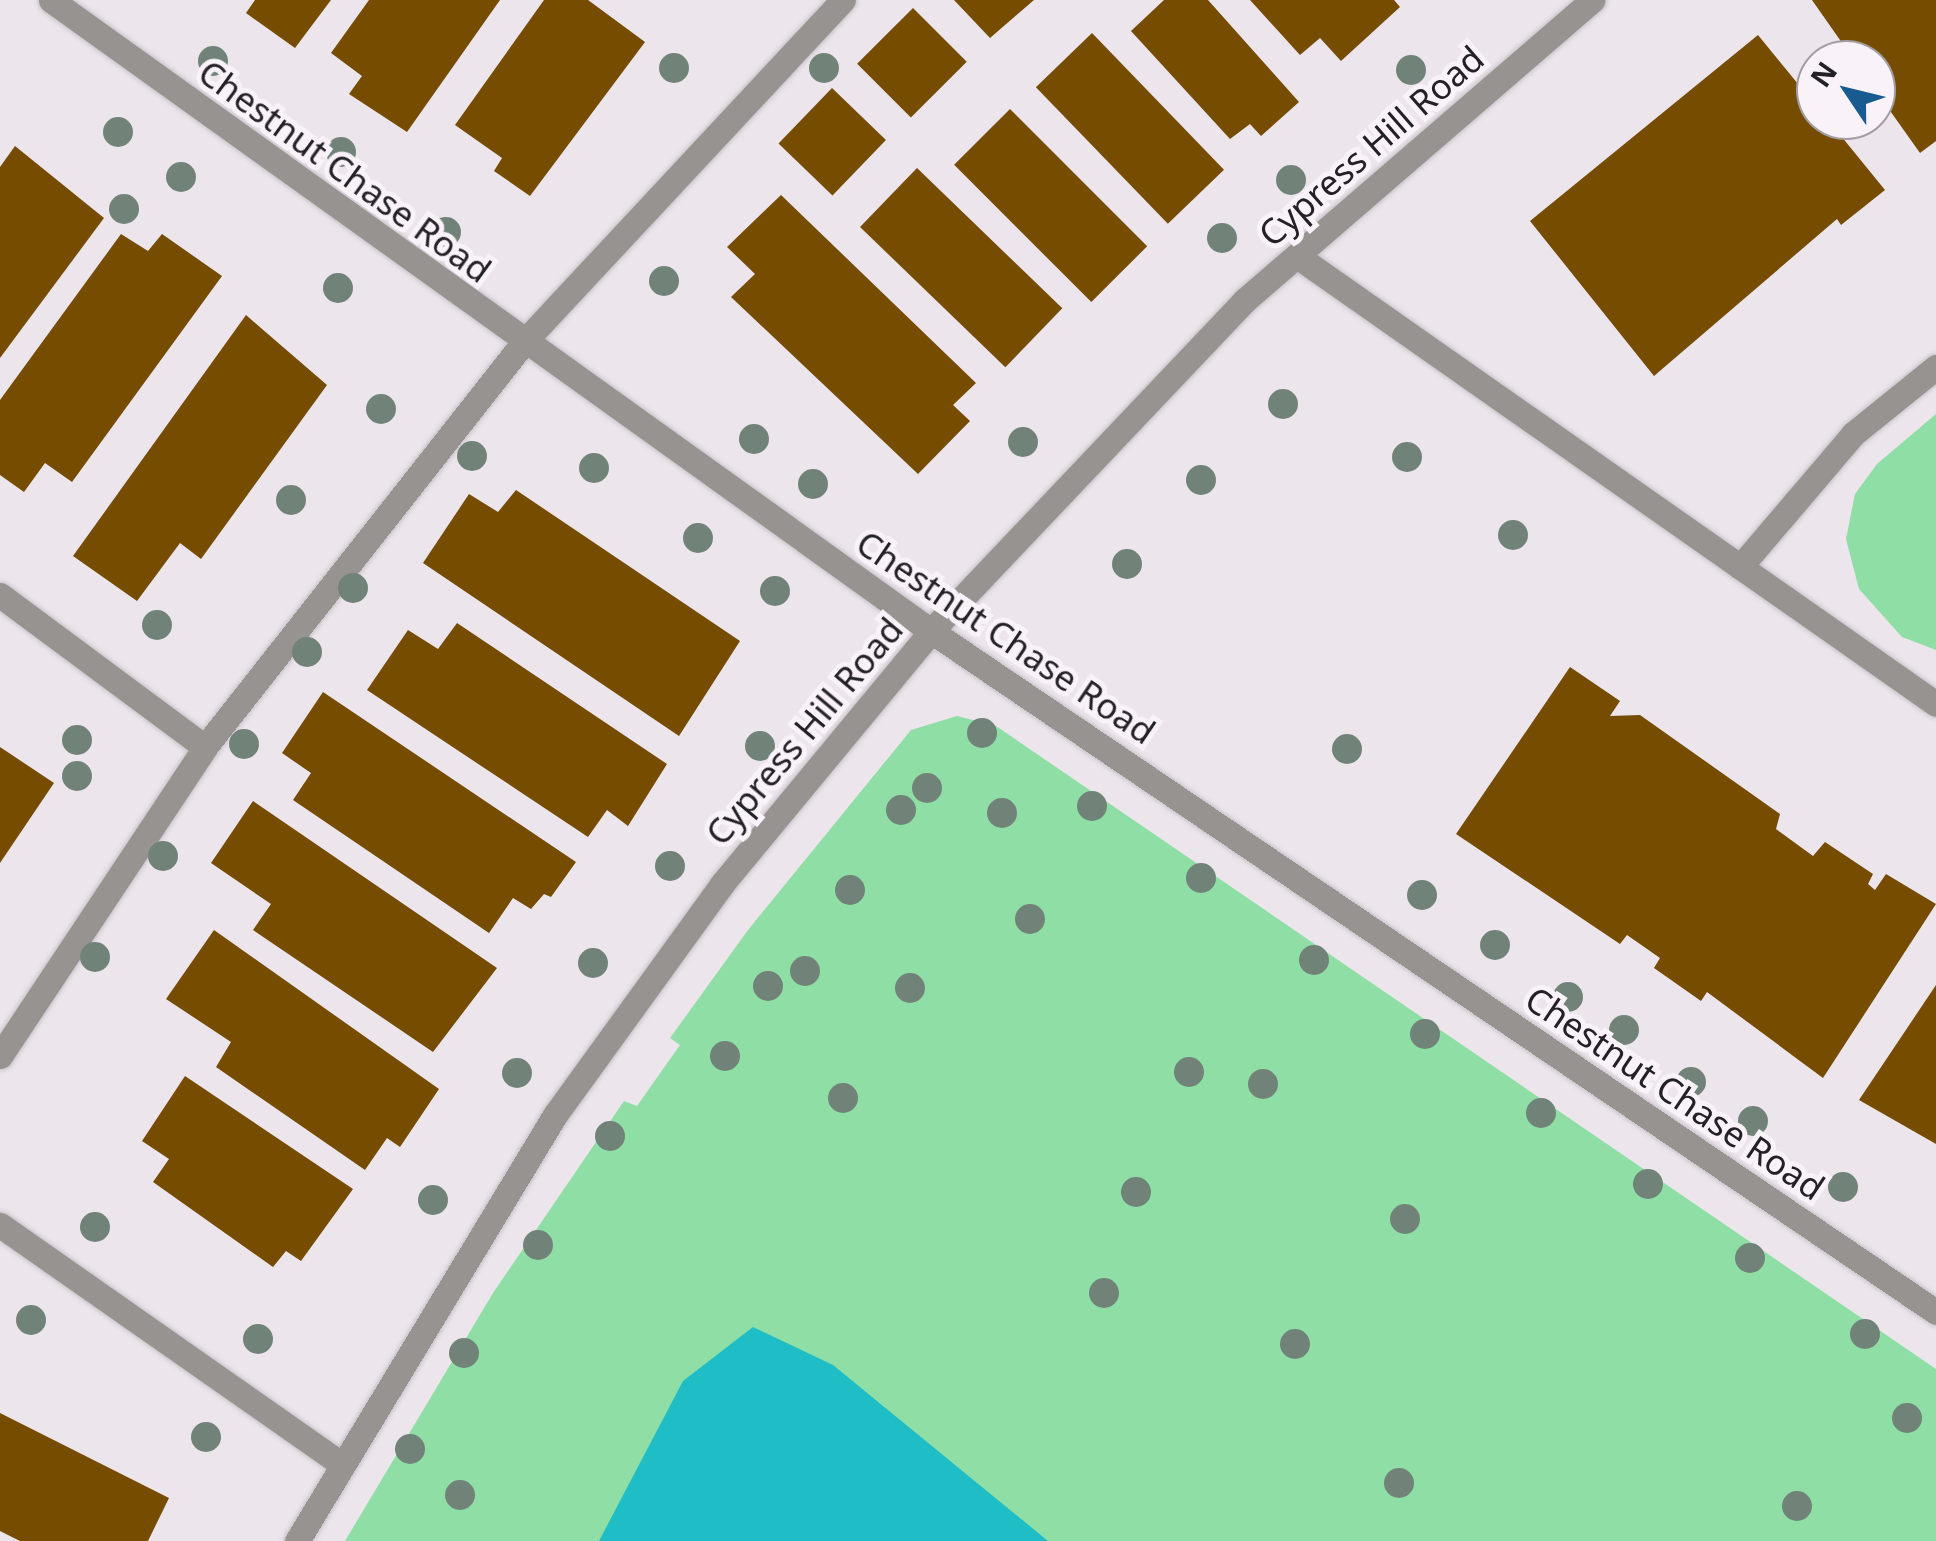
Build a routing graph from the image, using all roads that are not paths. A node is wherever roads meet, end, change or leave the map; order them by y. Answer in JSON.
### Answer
{"nodes":[{"id":1,"x":50,"y":0,"type":"edge"},
{"id":2,"x":842,"y":0,"type":"edge"},
{"id":3,"x":1593,"y":0,"type":"edge"},
{"id":4,"x":1297,"y":256,"type":"junction"},
{"id":5,"x":524,"y":343,"type":"junction"},
{"id":6,"x":1936,"y":366,"type":"edge"},
{"id":7,"x":1740,"y":567,"type":"junction"},
{"id":8,"x":0,"y":594,"type":"edge"},
{"id":9,"x":931,"y":631,"type":"junction"},
{"id":10,"x":1936,"y":704,"type":"edge"},
{"id":11,"x":206,"y":747,"type":"junction"},
{"id":12,"x":0,"y":1056,"type":"edge"},
{"id":13,"x":0,"y":1225,"type":"edge"},
{"id":14,"x":1936,"y":1312,"type":"edge"},
{"id":15,"x":339,"y":1462,"type":"junction"},
{"id":16,"x":296,"y":1541,"type":"edge"}],
"edges":[{"from":1,"to":5,"type":"street","name":"Chestnut Chase Road"},
{"from":2,"to":5,"type":"street"},
{"from":3,"to":4,"type":"street","name":"Cypress Hill Road"},
{"from":4,"to":7,"type":"street"},
{"from":4,"to":9,"type":"street","name":"Cypress Hill Road"},
{"from":5,"to":9,"type":"street","name":"Chestnut Chase Road"},
{"from":5,"to":11,"type":"street"},
{"from":6,"to":7,"type":"street"},
{"from":7,"to":10,"type":"street"},
{"from":8,"to":11,"type":"street"},
{"from":9,"to":14,"type":"street","name":"Chestnut Chase Road"},
{"from":9,"to":15,"type":"street","name":"Cypress Hill Road"},
{"from":11,"to":12,"type":"street"},
{"from":13,"to":15,"type":"street"},
{"from":15,"to":16,"type":"street","name":"Cypress Hill Road"}]}
